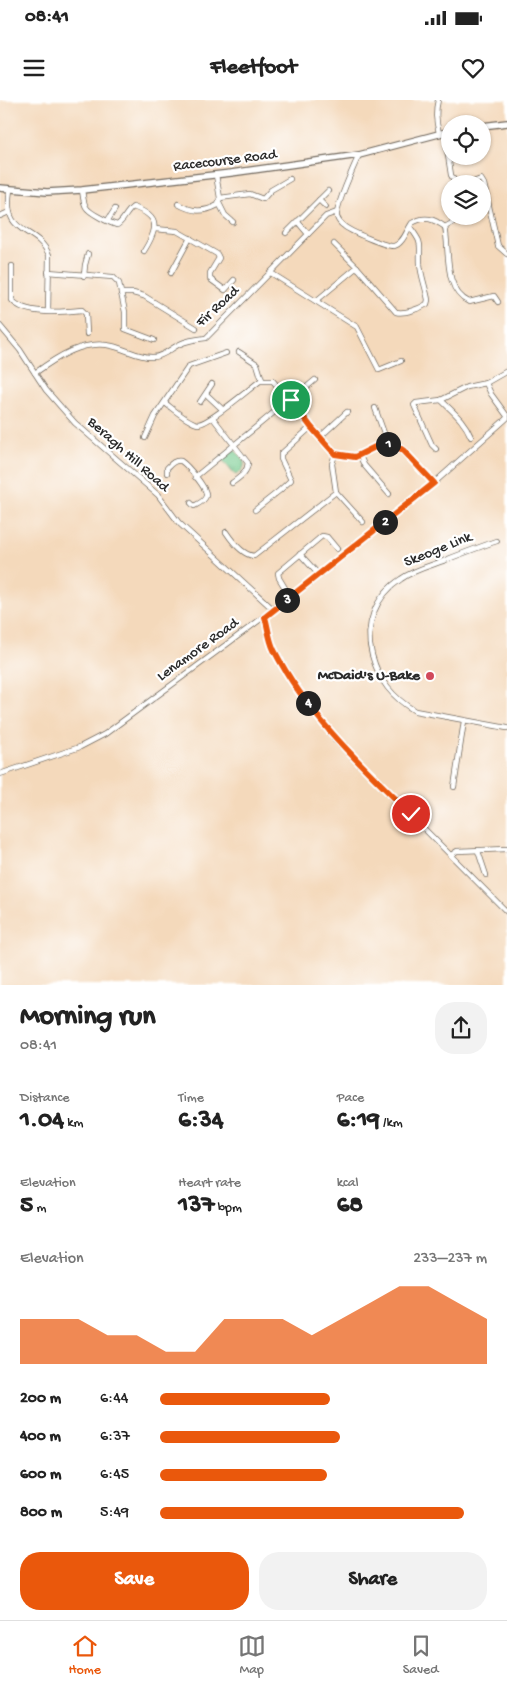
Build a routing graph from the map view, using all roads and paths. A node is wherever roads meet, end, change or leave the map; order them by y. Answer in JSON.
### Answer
{"nodes":[{"id":1,"x":438,"y":100,"type":"edge"},
{"id":2,"x":507,"y":123,"type":"edge"},
{"id":3,"x":491,"y":125,"type":"edge"},
{"id":4,"x":440,"y":133,"type":"joint"},
{"id":5,"x":359,"y":155,"type":"junction"},
{"id":6,"x":216,"y":175,"type":"junction"},
{"id":7,"x":290,"y":179,"type":"dead end"},
{"id":8,"x":0,"y":188,"type":"edge"},
{"id":9,"x":10,"y":190,"type":"junction"},
{"id":10,"x":82,"y":190,"type":"junction"},
{"id":11,"x":328,"y":192,"type":"dead end"},
{"id":12,"x":319,"y":200,"type":"junction"},
{"id":13,"x":220,"y":201,"type":"junction"},
{"id":14,"x":178,"y":203,"type":"dead end"},
{"id":15,"x":326,"y":207,"type":"dead end"},
{"id":16,"x":115,"y":209,"type":"dead end"},
{"id":17,"x":9,"y":212,"type":"junction"},
{"id":18,"x":337,"y":212,"type":"junction"},
{"id":19,"x":491,"y":215,"type":"edge"},
{"id":20,"x":0,"y":216,"type":"edge"},
{"id":21,"x":108,"y":220,"type":"junction"},
{"id":22,"x":296,"y":222,"type":"junction"},
{"id":23,"x":234,"y":223,"type":"dead end"},
{"id":24,"x":448,"y":225,"type":"edge"},
{"id":25,"x":410,"y":226,"type":"junction"},
{"id":26,"x":445,"y":227,"type":"junction"},
{"id":27,"x":156,"y":229,"type":"junction"},
{"id":28,"x":286,"y":233,"type":"dead end"},
{"id":29,"x":308,"y":234,"type":"junction"},
{"id":30,"x":190,"y":238,"type":"junction"},
{"id":31,"x":334,"y":244,"type":"dead end"},
{"id":32,"x":144,"y":251,"type":"dead end"},
{"id":33,"x":88,"y":254,"type":"dead end"},
{"id":34,"x":507,"y":254,"type":"edge"},
{"id":35,"x":12,"y":266,"type":"dead end"},
{"id":36,"x":357,"y":267,"type":"junction"},
{"id":37,"x":48,"y":272,"type":"junction"},
{"id":38,"x":171,"y":273,"type":"dead end"},
{"id":39,"x":271,"y":273,"type":"junction"},
{"id":40,"x":84,"y":276,"type":"junction"},
{"id":41,"x":234,"y":280,"type":"dead end"},
{"id":42,"x":121,"y":293,"type":"junction"},
{"id":43,"x":316,"y":301,"type":"junction"},
{"id":44,"x":498,"y":302,"type":"dead end"},
{"id":45,"x":48,"y":311,"type":"junction"},
{"id":46,"x":0,"y":326,"type":"edge"},
{"id":47,"x":196,"y":328,"type":"dead end"},
{"id":48,"x":87,"y":334,"type":"dead end"},
{"id":49,"x":154,"y":340,"type":"dead end"},
{"id":50,"x":239,"y":352,"type":"dead end"},
{"id":51,"x":226,"y":353,"type":"dead end"},
{"id":52,"x":401,"y":362,"type":"dead end"},
{"id":53,"x":507,"y":371,"type":"edge"},
{"id":54,"x":36,"y":373,"type":"junction"},
{"id":55,"x":262,"y":380,"type":"junction"},
{"id":56,"x":315,"y":380,"type":"dead end"},
{"id":57,"x":486,"y":383,"type":"junction"},
{"id":58,"x":212,"y":384,"type":"dead end"},
{"id":59,"x":206,"y":394,"type":"junction"},
{"id":60,"x":291,"y":400,"type":"junction"},
{"id":61,"x":441,"y":400,"type":"junction"},
{"id":62,"x":200,"y":402,"type":"dead end"},
{"id":63,"x":165,"y":403,"type":"junction"},
{"id":64,"x":375,"y":408,"type":"dead end"},
{"id":65,"x":222,"y":409,"type":"junction"},
{"id":66,"x":278,"y":409,"type":"dead end"},
{"id":67,"x":347,"y":412,"type":"dead end"},
{"id":68,"x":507,"y":417,"type":"edge"},
{"id":69,"x":213,"y":418,"type":"junction"},
{"id":70,"x":311,"y":427,"type":"junction"},
{"id":71,"x":320,"y":436,"type":"junction"},
{"id":72,"x":471,"y":437,"type":"dead end"},
{"id":73,"x":145,"y":438,"type":"dead end"},
{"id":74,"x":388,"y":444,"type":"junction"},
{"id":75,"x":234,"y":445,"type":"junction"},
{"id":76,"x":436,"y":449,"type":"dead end"},
{"id":77,"x":335,"y":454,"type":"junction"},
{"id":78,"x":360,"y":456,"type":"junction"},
{"id":79,"x":167,"y":473,"type":"dead end"},
{"id":80,"x":195,"y":477,"type":"junction"},
{"id":81,"x":232,"y":482,"type":"dead end"},
{"id":82,"x":434,"y":483,"type":"junction"},
{"id":83,"x":336,"y":492,"type":"junction"},
{"id":84,"x":389,"y":494,"type":"dead end"},
{"id":85,"x":191,"y":503,"type":"dead end"},
{"id":86,"x":255,"y":510,"type":"dead end"},
{"id":87,"x":363,"y":522,"type":"dead end"},
{"id":88,"x":226,"y":532,"type":"dead end"},
{"id":89,"x":497,"y":541,"type":"dead end"},
{"id":90,"x":337,"y":549,"type":"dead end"},
{"id":91,"x":300,"y":554,"type":"junction"},
{"id":92,"x":319,"y":575,"type":"junction"},
{"id":93,"x":285,"y":588,"type":"dead end"},
{"id":94,"x":274,"y":610,"type":"junction"},
{"id":95,"x":265,"y":617,"type":"junction"},
{"id":96,"x":464,"y":721,"type":"junction"},
{"id":97,"x":507,"y":728,"type":"edge"},
{"id":98,"x":0,"y":774,"type":"edge"},
{"id":99,"x":454,"y":787,"type":"dead end"},
{"id":100,"x":507,"y":849,"type":"edge"},
{"id":101,"x":478,"y":851,"type":"junction"},
{"id":102,"x":451,"y":855,"type":"junction"},
{"id":103,"x":486,"y":875,"type":"dead end"},
{"id":104,"x":507,"y":912,"type":"edge"}],
"edges":[{"from":1,"to":4,"type":"street"},
{"from":2,"to":3,"type":"street"},
{"from":4,"to":5,"type":"street","name":"Racecourse Road"},
{"from":5,"to":6,"type":"street","name":"Racecourse Road"},
{"from":5,"to":18,"type":"street"},
{"from":6,"to":10,"type":"street","name":"Racecourse Road"},
{"from":6,"to":13,"type":"street"},
{"from":7,"to":13,"type":"street"},
{"from":8,"to":9,"type":"street","name":"Racecourse Road"},
{"from":9,"to":10,"type":"street","name":"Racecourse Road"},
{"from":9,"to":17,"type":"street"},
{"from":10,"to":21,"type":"street"},
{"from":11,"to":12,"type":"street"},
{"from":12,"to":15,"type":"street"},
{"from":12,"to":22,"type":"street"},
{"from":13,"to":14,"type":"street"},
{"from":13,"to":23,"type":"street"},
{"from":16,"to":21,"type":"street"},
{"from":17,"to":20,"type":"street"},
{"from":17,"to":37,"type":"street"},
{"from":18,"to":25,"type":"street"},
{"from":18,"to":29,"type":"street","name":"Fir Road"},
{"from":19,"to":34,"type":"street"},
{"from":21,"to":27,"type":"street"},
{"from":22,"to":28,"type":"street"},
{"from":22,"to":29,"type":"street"},
{"from":24,"to":26,"type":"street"},
{"from":25,"to":26,"type":"street"},
{"from":25,"to":36,"type":"street"},
{"from":26,"to":44,"type":"street"},
{"from":27,"to":30,"type":"street"},
{"from":27,"to":32,"type":"street"},
{"from":29,"to":39,"type":"street","name":"Fir Road"},
{"from":30,"to":38,"type":"street"},
{"from":30,"to":41,"type":"street"},
{"from":31,"to":36,"type":"street"},
{"from":33,"to":40,"type":"street"},
{"from":35,"to":45,"type":"street"},
{"from":36,"to":43,"type":"street"},
{"from":37,"to":40,"type":"street"},
{"from":37,"to":45,"type":"street"},
{"from":39,"to":43,"type":"street"},
{"from":39,"to":54,"type":"street","name":"Fir Road"},
{"from":40,"to":42,"type":"street"},
{"from":42,"to":47,"type":"street"},
{"from":42,"to":49,"type":"street"},
{"from":43,"to":52,"type":"street"},
{"from":45,"to":48,"type":"street"},
{"from":46,"to":54,"type":"street","name":"Beragh Hill Road"},
{"from":50,"to":55,"type":"street"},
{"from":51,"to":63,"type":"street"},
{"from":53,"to":57,"type":"street"},
{"from":54,"to":94,"type":"street","name":"Beragh Hill Road"},
{"from":55,"to":60,"type":"street"},
{"from":55,"to":65,"type":"street"},
{"from":56,"to":60,"type":"street"},
{"from":57,"to":61,"type":"street"},
{"from":57,"to":68,"type":"street"},
{"from":58,"to":59,"type":"street"},
{"from":59,"to":62,"type":"street"},
{"from":59,"to":65,"type":"street"},
{"from":60,"to":70,"type":"street"},
{"from":61,"to":72,"type":"street"},
{"from":61,"to":76,"type":"street"},
{"from":63,"to":69,"type":"street"},
{"from":63,"to":73,"type":"street"},
{"from":64,"to":74,"type":"street"},
{"from":65,"to":69,"type":"street"},
{"from":66,"to":75,"type":"street"},
{"from":67,"to":71,"type":"street"},
{"from":68,"to":82,"type":"street","name":"Lenamore Road"},
{"from":69,"to":75,"type":"street"},
{"from":70,"to":71,"type":"street"},
{"from":70,"to":86,"type":"street"},
{"from":71,"to":77,"type":"street"},
{"from":74,"to":78,"type":"street"},
{"from":74,"to":82,"type":"street"},
{"from":75,"to":80,"type":"street"},
{"from":75,"to":81,"type":"street"},
{"from":77,"to":78,"type":"street"},
{"from":77,"to":83,"type":"street"},
{"from":78,"to":84,"type":"street"},
{"from":79,"to":80,"type":"street"},
{"from":80,"to":85,"type":"street"},
{"from":82,"to":92,"type":"street","name":"Lenamore Road"},
{"from":83,"to":87,"type":"street"},
{"from":83,"to":88,"type":"street"},
{"from":89,"to":96,"type":"street","name":"Skeoge Link"},
{"from":90,"to":91,"type":"street"},
{"from":91,"to":92,"type":"street"},
{"from":91,"to":93,"type":"street"},
{"from":92,"to":94,"type":"street","name":"Lenamore Road"},
{"from":94,"to":95,"type":"street","name":"Lenamore Road"},
{"from":95,"to":98,"type":"street","name":"Lenamore Road"},
{"from":95,"to":102,"type":"street"},
{"from":96,"to":97,"type":"street","name":"Skeoge Link"},
{"from":96,"to":99,"type":"street"},
{"from":100,"to":101,"type":"street"},
{"from":101,"to":102,"type":"street"},
{"from":101,"to":103,"type":"street"},
{"from":102,"to":104,"type":"street"}]}
